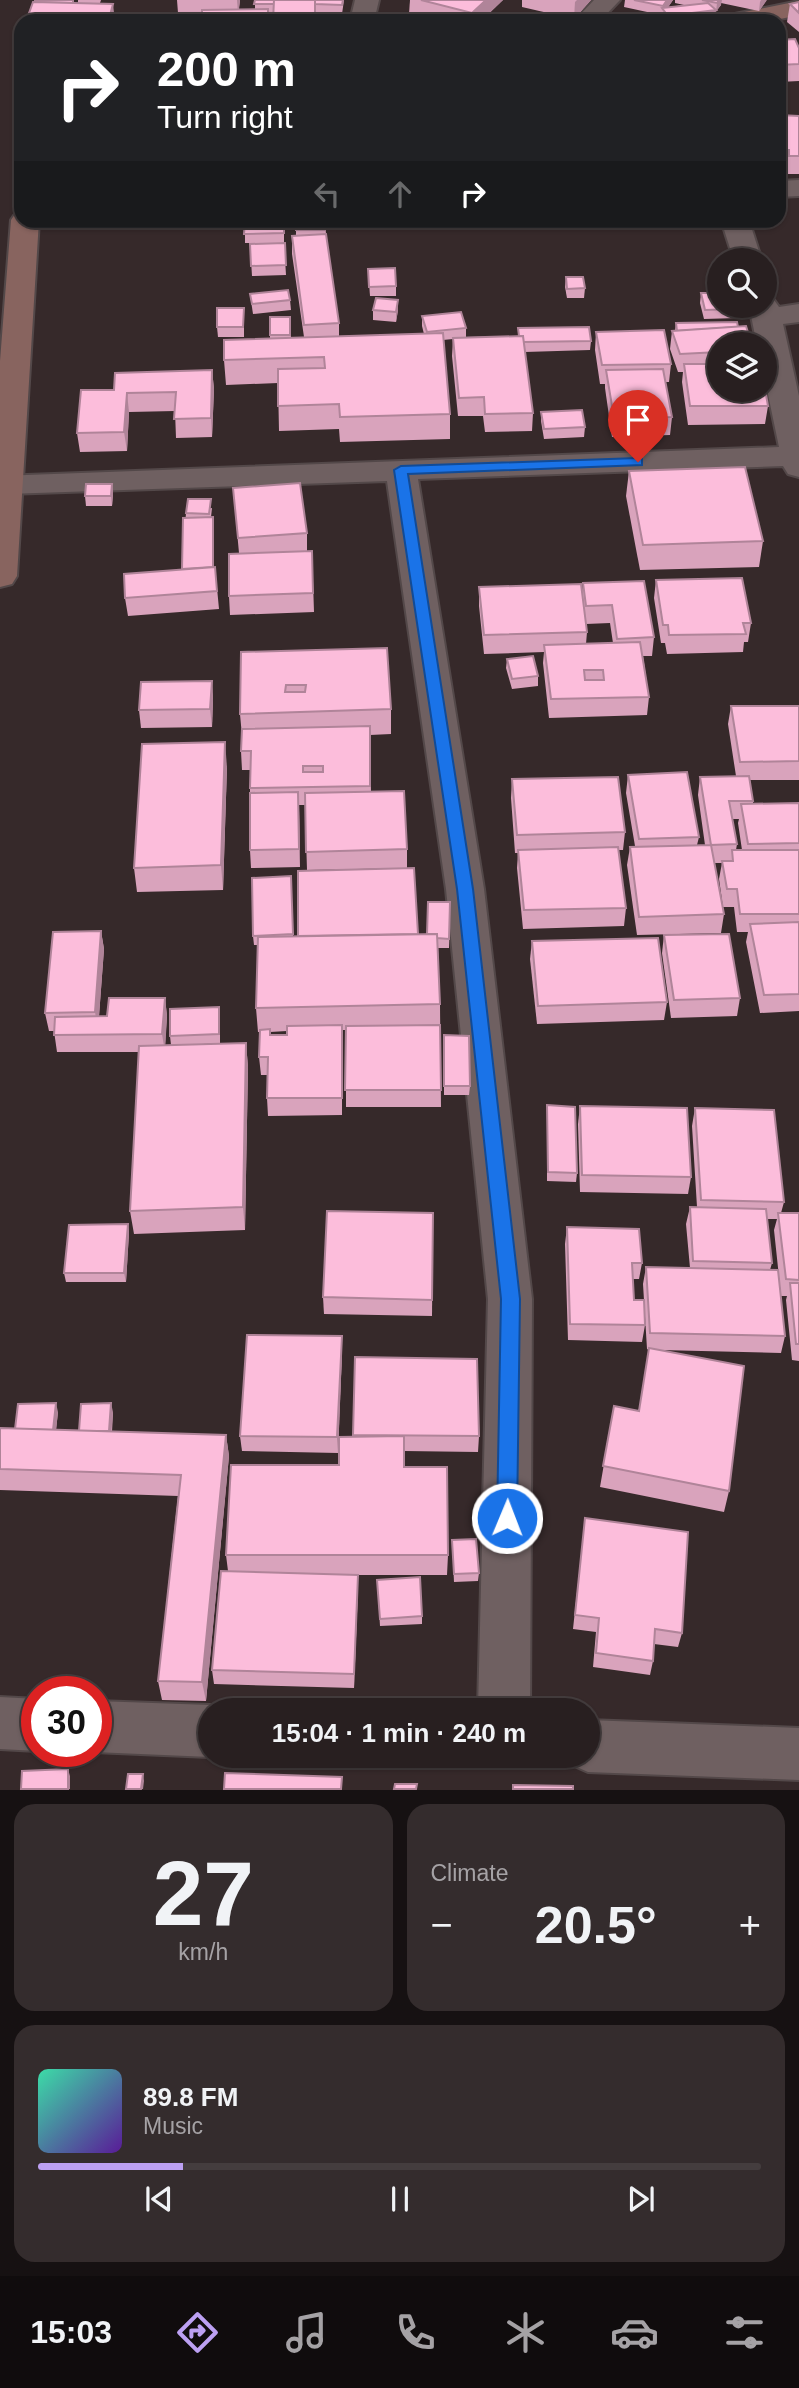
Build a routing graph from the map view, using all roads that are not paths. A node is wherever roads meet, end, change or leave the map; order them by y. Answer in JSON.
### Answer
{"nodes":[{"id":1,"x":608,"y":0,"type":"edge"},
{"id":2,"x":799,"y":8,"type":"edge"},
{"id":3,"x":593,"y":14,"type":"edge"},
{"id":4,"x":769,"y":14,"type":"edge"},
{"id":5,"x":24,"y":228,"type":"edge"},
{"id":6,"x":738,"y":228,"type":"edge"},
{"id":7,"x":744,"y":248,"type":"edge"},
{"id":8,"x":777,"y":312,"type":"edge"},
{"id":9,"x":799,"y":313,"type":"edge"},
{"id":10,"x":766,"y":318,"type":"edge"},
{"id":11,"x":797,"y":462,"type":"edge"},
{"id":12,"x":401,"y":470,"type":"junction"},
{"id":13,"x":6,"y":484,"type":"junction"},
{"id":14,"x":0,"y":576,"type":"edge"},
{"id":15,"x":504,"y":1698,"type":"edge"},
{"id":16,"x":0,"y":1723,"type":"edge"},
{"id":17,"x":21,"y":1724,"type":"edge"},
{"id":18,"x":112,"y":1728,"type":"edge"},
{"id":19,"x":198,"y":1731,"type":"edge"},
{"id":20,"x":600,"y":1746,"type":"edge"},
{"id":21,"x":799,"y":1754,"type":"edge"}],
"edges":[{"from":1,"to":3,"type":"street"},
{"from":2,"to":4,"type":"street"},
{"from":5,"to":13,"type":"street"},
{"from":6,"to":7,"type":"street"},
{"from":8,"to":9,"type":"street"},
{"from":10,"to":11,"type":"street"},
{"from":11,"to":12,"type":"street"},
{"from":12,"to":13,"type":"street"},
{"from":12,"to":15,"type":"street"},
{"from":13,"to":14,"type":"street"},
{"from":16,"to":17,"type":"street"},
{"from":18,"to":19,"type":"street"},
{"from":20,"to":21,"type":"street"}]}
